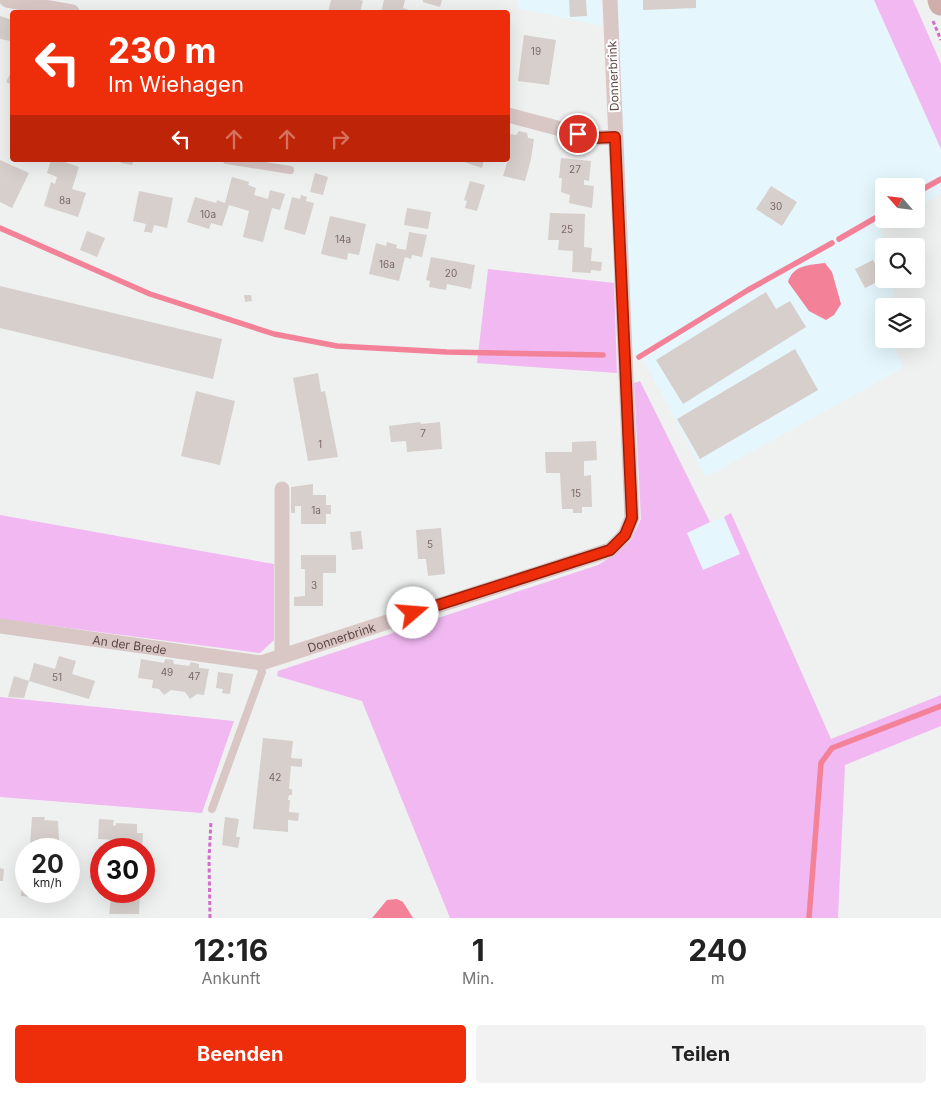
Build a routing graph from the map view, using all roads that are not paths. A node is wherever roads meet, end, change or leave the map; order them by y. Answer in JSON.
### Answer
{"nodes":[{"id":1,"x":7,"y":0,"type":"edge"},
{"id":2,"x":610,"y":0,"type":"edge"},
{"id":3,"x":61,"y":10,"type":"edge"},
{"id":4,"x":510,"y":116,"type":"edge"},
{"id":5,"x":615,"y":137,"type":"junction"},
{"id":6,"x":240,"y":162,"type":"edge"},
{"id":7,"x":290,"y":170,"type":"dead end"},
{"id":8,"x":282,"y":489,"type":"dead end"},
{"id":9,"x":0,"y":626,"type":"edge"},
{"id":10,"x":282,"y":655,"type":"junction"},
{"id":11,"x":261,"y":663,"type":"junction"},
{"id":12,"x":212,"y":809,"type":"road end"}],
"edges":[{"from":1,"to":3,"type":"street"},
{"from":2,"to":5,"type":"street","name":"Donnerbrink"},
{"from":4,"to":5,"type":"street"},
{"from":5,"to":10,"type":"street","name":"Donnerbrink"},
{"from":6,"to":7,"type":"lane"},
{"from":8,"to":10,"type":"street"},
{"from":9,"to":11,"type":"street","name":"An der Brede"},
{"from":10,"to":11,"type":"street","name":"Donnerbrink"},
{"from":11,"to":12,"type":"lane"}]}
